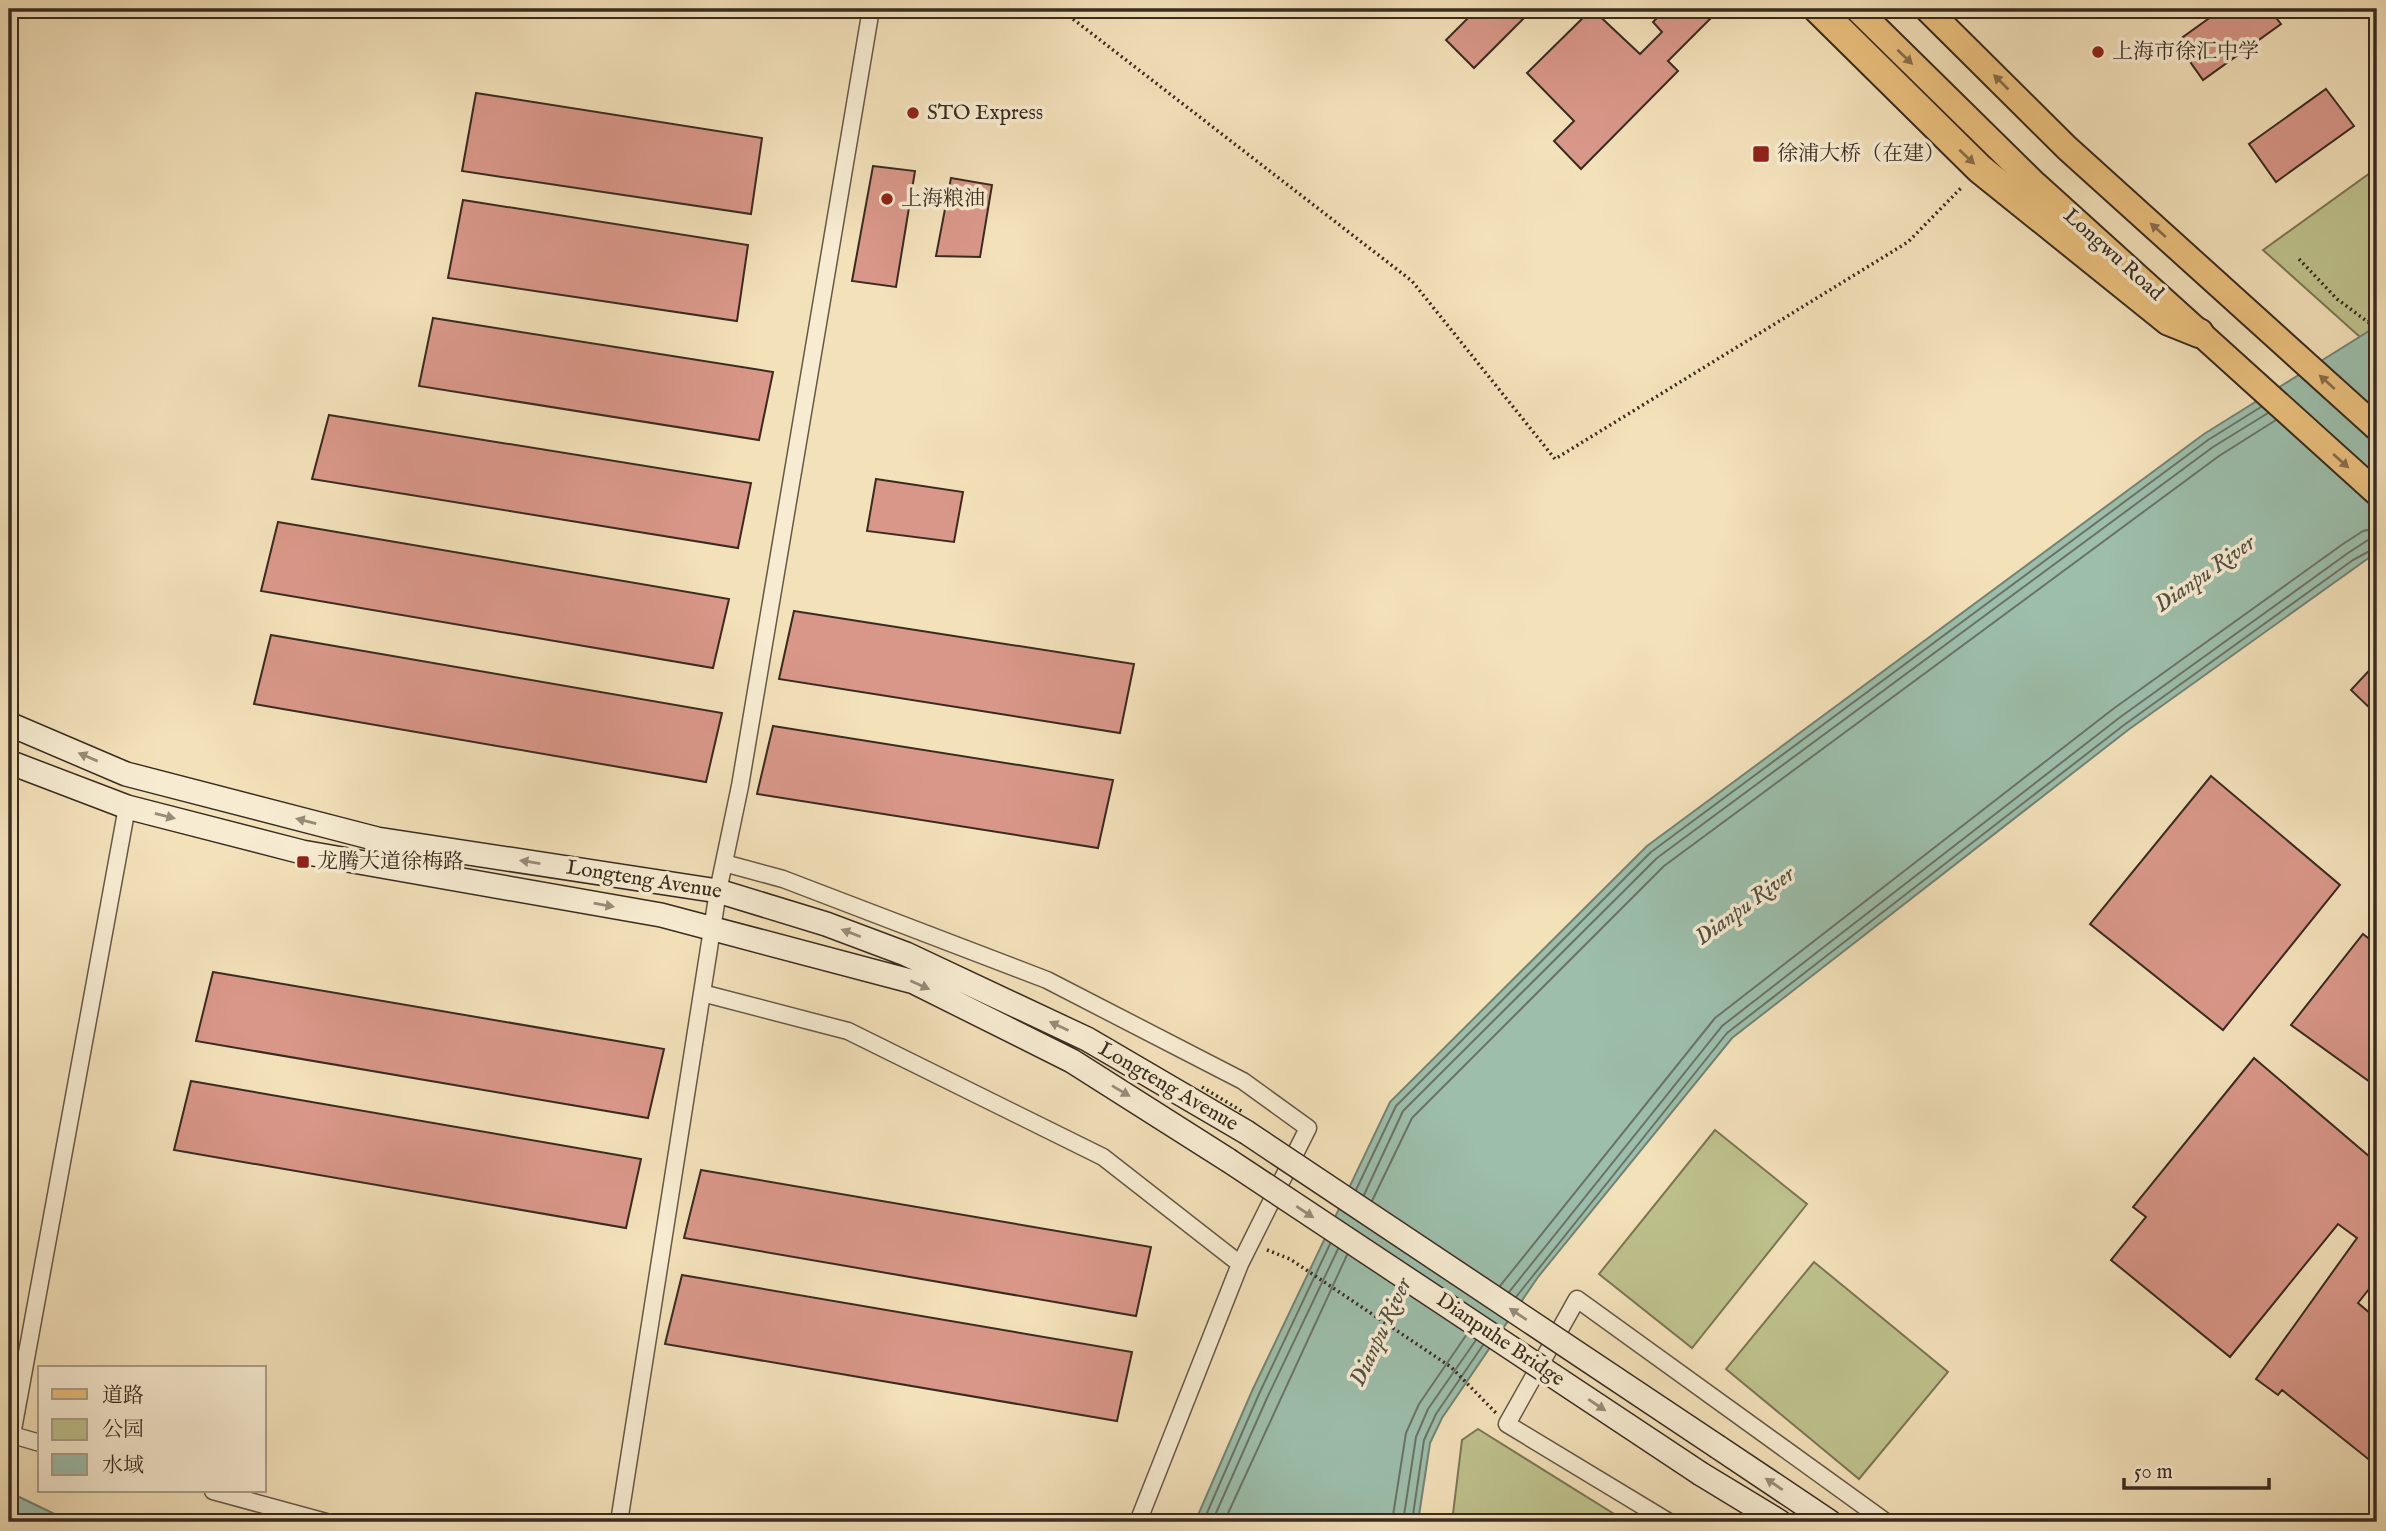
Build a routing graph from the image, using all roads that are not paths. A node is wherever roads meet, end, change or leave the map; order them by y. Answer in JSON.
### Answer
{"nodes":[{"id":1,"x":14,"y":9,"type":"edge"},
{"id":2,"x":871,"y":9,"type":"edge"},
{"id":3,"x":1818,"y":9,"type":"edge"},
{"id":4,"x":1857,"y":9,"type":"edge"},
{"id":5,"x":1927,"y":9,"type":"edge"},
{"id":6,"x":9,"y":14,"type":"edge"},
{"id":7,"x":2026,"y":192,"type":"junction"},
{"id":8,"x":2199,"y":333,"type":"joint"},
{"id":9,"x":2377,"y":428,"type":"edge"},
{"id":10,"x":2377,"y":493,"type":"edge"},
{"id":11,"x":9,"y":724,"type":"edge"},
{"id":12,"x":9,"y":762,"type":"edge"},
{"id":13,"x":127,"y":807,"type":"junction"},
{"id":14,"x":724,"y":863,"type":"junction"},
{"id":15,"x":718,"y":891,"type":"junction"},
{"id":16,"x":712,"y":928,"type":"junction"},
{"id":17,"x":702,"y":993,"type":"junction"},
{"id":18,"x":1246,"y":1132,"type":"joint"},
{"id":19,"x":1228,"y":1160,"type":"joint"},
{"id":20,"x":1240,"y":1264,"type":"junction"},
{"id":21,"x":10,"y":1435,"type":"edge"},
{"id":22,"x":38,"y":1442,"type":"edge"},
{"id":23,"x":217,"y":1492,"type":"edge"},
{"id":24,"x":326,"y":1522,"type":"edge"},
{"id":25,"x":619,"y":1522,"type":"edge"},
{"id":26,"x":1138,"y":1522,"type":"edge"},
{"id":27,"x":1669,"y":1522,"type":"edge"},
{"id":28,"x":1780,"y":1522,"type":"edge"},
{"id":29,"x":1830,"y":1522,"type":"edge"},
{"id":30,"x":1886,"y":1522,"type":"edge"}],
"edges":[{"from":1,"to":6,"type":"street"},
{"from":2,"to":14,"type":"street"},
{"from":3,"to":7,"type":"highway","one_way":true},
{"from":4,"to":7,"type":"main road","one_way":true},
{"from":9,"to":5,"type":"main road","one_way":true},
{"from":7,"to":8,"type":"highway"},
{"from":8,"to":10,"type":"main road","one_way":true},
{"from":15,"to":11,"type":"main road","name":"Longteng Avenue","one_way":true},
{"from":12,"to":13,"type":"main road","name":"Longteng Avenue"},
{"from":13,"to":16,"type":"main road","name":"Longteng Avenue","one_way":true},
{"from":13,"to":21,"type":"street"},
{"from":14,"to":15,"type":"street"},
{"from":14,"to":20,"type":"street"},
{"from":15,"to":16,"type":"street"},
{"from":18,"to":15,"type":"main road","name":"Longteng Avenue","one_way":true},
{"from":16,"to":17,"type":"street"},
{"from":16,"to":19,"type":"main road","name":"Longteng Avenue","one_way":true},
{"from":17,"to":20,"type":"street"},
{"from":17,"to":25,"type":"street"},
{"from":29,"to":18,"type":"main road","name":"Dianpuhe Bridge","one_way":true,"bridge":true},
{"from":19,"to":28,"type":"main road","name":"Dianpuhe Bridge","one_way":true,"bridge":true},
{"from":20,"to":26,"type":"street"},
{"from":21,"to":22,"type":"street"},
{"from":23,"to":24,"type":"street"},
{"from":27,"to":30,"type":"street"}]}
